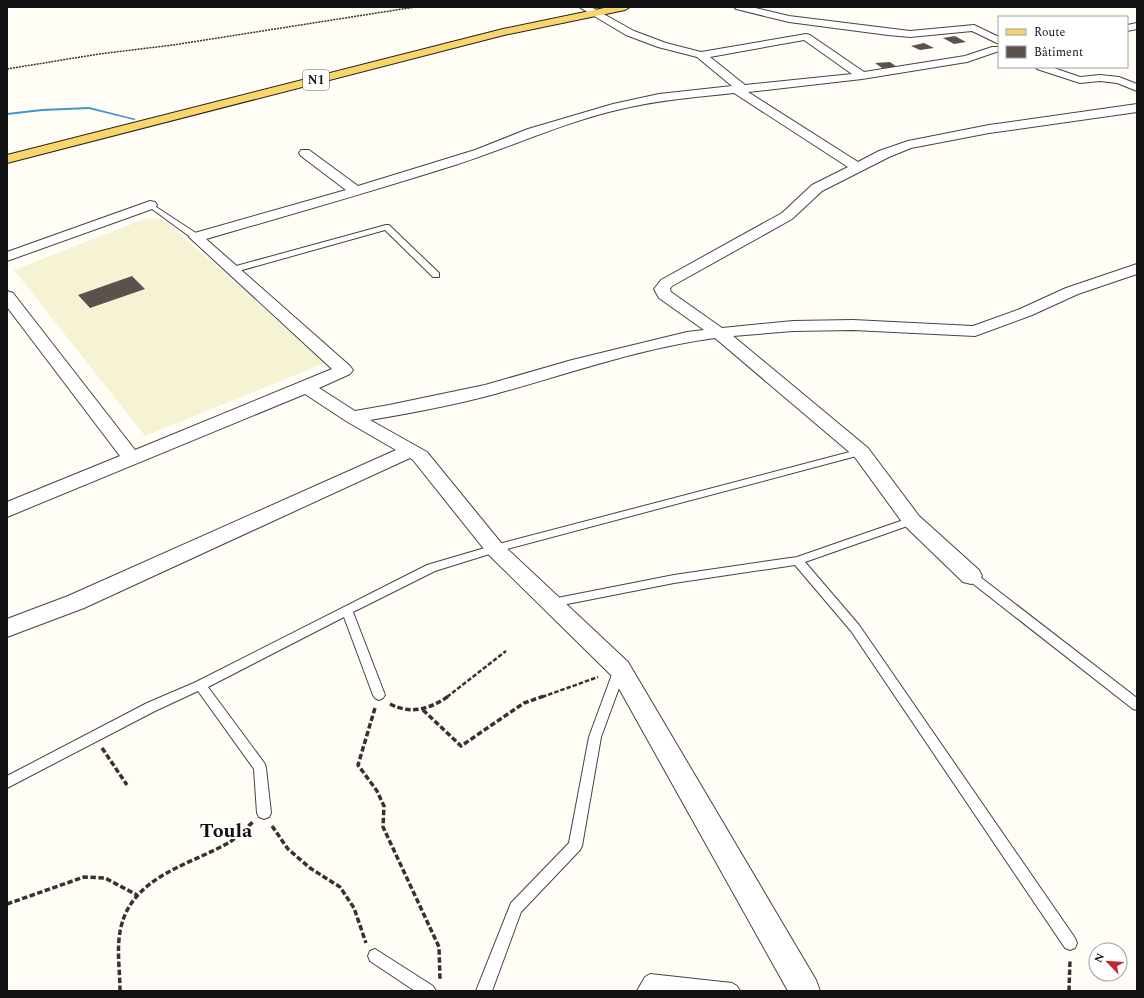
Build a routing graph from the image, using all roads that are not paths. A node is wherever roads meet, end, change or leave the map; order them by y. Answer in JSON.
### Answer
{"nodes":[{"id":1,"x":606,"y":7,"type":"edge"},
{"id":2,"x":626,"y":7,"type":"edge"},
{"id":3,"x":738,"y":7,"type":"edge"},
{"id":4,"x":589,"y":10,"type":"edge"},
{"id":5,"x":998,"y":47,"type":"edge"},
{"id":6,"x":701,"y":55,"type":"junction"},
{"id":7,"x":1044,"y":68,"type":"edge"},
{"id":8,"x":862,"y":76,"type":"junction"},
{"id":9,"x":1137,"y":88,"type":"edge"},
{"id":10,"x":741,"y":90,"type":"junction"},
{"id":11,"x":1137,"y":108,"type":"edge"},
{"id":12,"x":305,"y":152,"type":"dead end"},
{"id":13,"x":10,"y":156,"type":"edge"},
{"id":14,"x":857,"y":167,"type":"junction"},
{"id":15,"x":356,"y":190,"type":"junction"},
{"id":16,"x":150,"y":205,"type":"joint"},
{"id":17,"x":196,"y":237,"type":"junction"},
{"id":18,"x":7,"y":257,"type":"edge"},
{"id":19,"x":1137,"y":269,"type":"edge"},
{"id":20,"x":232,"y":270,"type":"junction"},
{"id":21,"x":436,"y":275,"type":"dead end"},
{"id":22,"x":7,"y":296,"type":"edge"},
{"id":23,"x":719,"y":333,"type":"junction"},
{"id":24,"x":306,"y":387,"type":"junction"},
{"id":25,"x":352,"y":417,"type":"junction"},
{"id":26,"x":410,"y":450,"type":"junction"},
{"id":27,"x":860,"y":452,"type":"junction"},
{"id":28,"x":132,"y":458,"type":"junction"},
{"id":29,"x":7,"y":510,"type":"edge"},
{"id":30,"x":912,"y":521,"type":"junction"},
{"id":31,"x":496,"y":549,"type":"junction"},
{"id":32,"x":798,"y":561,"type":"junction"},
{"id":33,"x":971,"y":576,"type":"joint"},
{"id":34,"x":552,"y":603,"type":"junction"},
{"id":35,"x":347,"y":610,"type":"junction"},
{"id":36,"x":7,"y":628,"type":"edge"},
{"id":37,"x":620,"y":669,"type":"junction"},
{"id":38,"x":200,"y":685,"type":"junction"},
{"id":39,"x":379,"y":695,"type":"road end"},
{"id":40,"x":1137,"y":705,"type":"edge"},
{"id":41,"x":7,"y":782,"type":"edge"},
{"id":42,"x":264,"y":813,"type":"road end"},
{"id":43,"x":1070,"y":943,"type":"road end"},
{"id":44,"x":375,"y":956,"type":"road end"},
{"id":45,"x":434,"y":987,"type":"edge"},
{"id":46,"x":484,"y":991,"type":"edge"},
{"id":47,"x":645,"y":991,"type":"edge"},
{"id":48,"x":732,"y":991,"type":"edge"},
{"id":49,"x":805,"y":991,"type":"edge"}],
"edges":[{"from":1,"to":4,"type":"main road","number":"N1"},
{"from":2,"to":4,"type":"main road","number":"N1"},
{"from":3,"to":5,"type":"street"},
{"from":4,"to":6,"type":"street"},
{"from":4,"to":13,"type":"main road","number":"N1"},
{"from":5,"to":8,"type":"street"},
{"from":6,"to":8,"type":"street"},
{"from":6,"to":10,"type":"street"},
{"from":7,"to":9,"type":"street"},
{"from":8,"to":10,"type":"street"},
{"from":10,"to":14,"type":"street"},
{"from":10,"to":15,"type":"street"},
{"from":11,"to":14,"type":"street"},
{"from":12,"to":15,"type":"street"},
{"from":14,"to":23,"type":"street"},
{"from":15,"to":17,"type":"street"},
{"from":16,"to":17,"type":"lane"},
{"from":16,"to":18,"type":"street"},
{"from":17,"to":20,"type":"street"},
{"from":19,"to":23,"type":"street"},
{"from":20,"to":21,"type":"lane"},
{"from":20,"to":24,"type":"street"},
{"from":22,"to":28,"type":"street"},
{"from":23,"to":25,"type":"street"},
{"from":23,"to":27,"type":"street"},
{"from":24,"to":25,"type":"street"},
{"from":24,"to":28,"type":"street"},
{"from":25,"to":26,"type":"street"},
{"from":26,"to":31,"type":"street"},
{"from":26,"to":36,"type":"street"},
{"from":27,"to":30,"type":"street"},
{"from":27,"to":31,"type":"lane"},
{"from":28,"to":29,"type":"street"},
{"from":30,"to":32,"type":"lane"},
{"from":30,"to":33,"type":"street"},
{"from":31,"to":34,"type":"street"},
{"from":31,"to":35,"type":"lane"},
{"from":32,"to":34,"type":"lane"},
{"from":32,"to":43,"type":"lane"},
{"from":33,"to":40,"type":"lane"},
{"from":34,"to":37,"type":"street"},
{"from":35,"to":38,"type":"lane"},
{"from":35,"to":39,"type":"lane"},
{"from":37,"to":46,"type":"lane"},
{"from":37,"to":49,"type":"street"},
{"from":38,"to":41,"type":"lane"},
{"from":38,"to":42,"type":"lane"},
{"from":44,"to":45,"type":"lane"},
{"from":47,"to":48,"type":"lane"}]}
